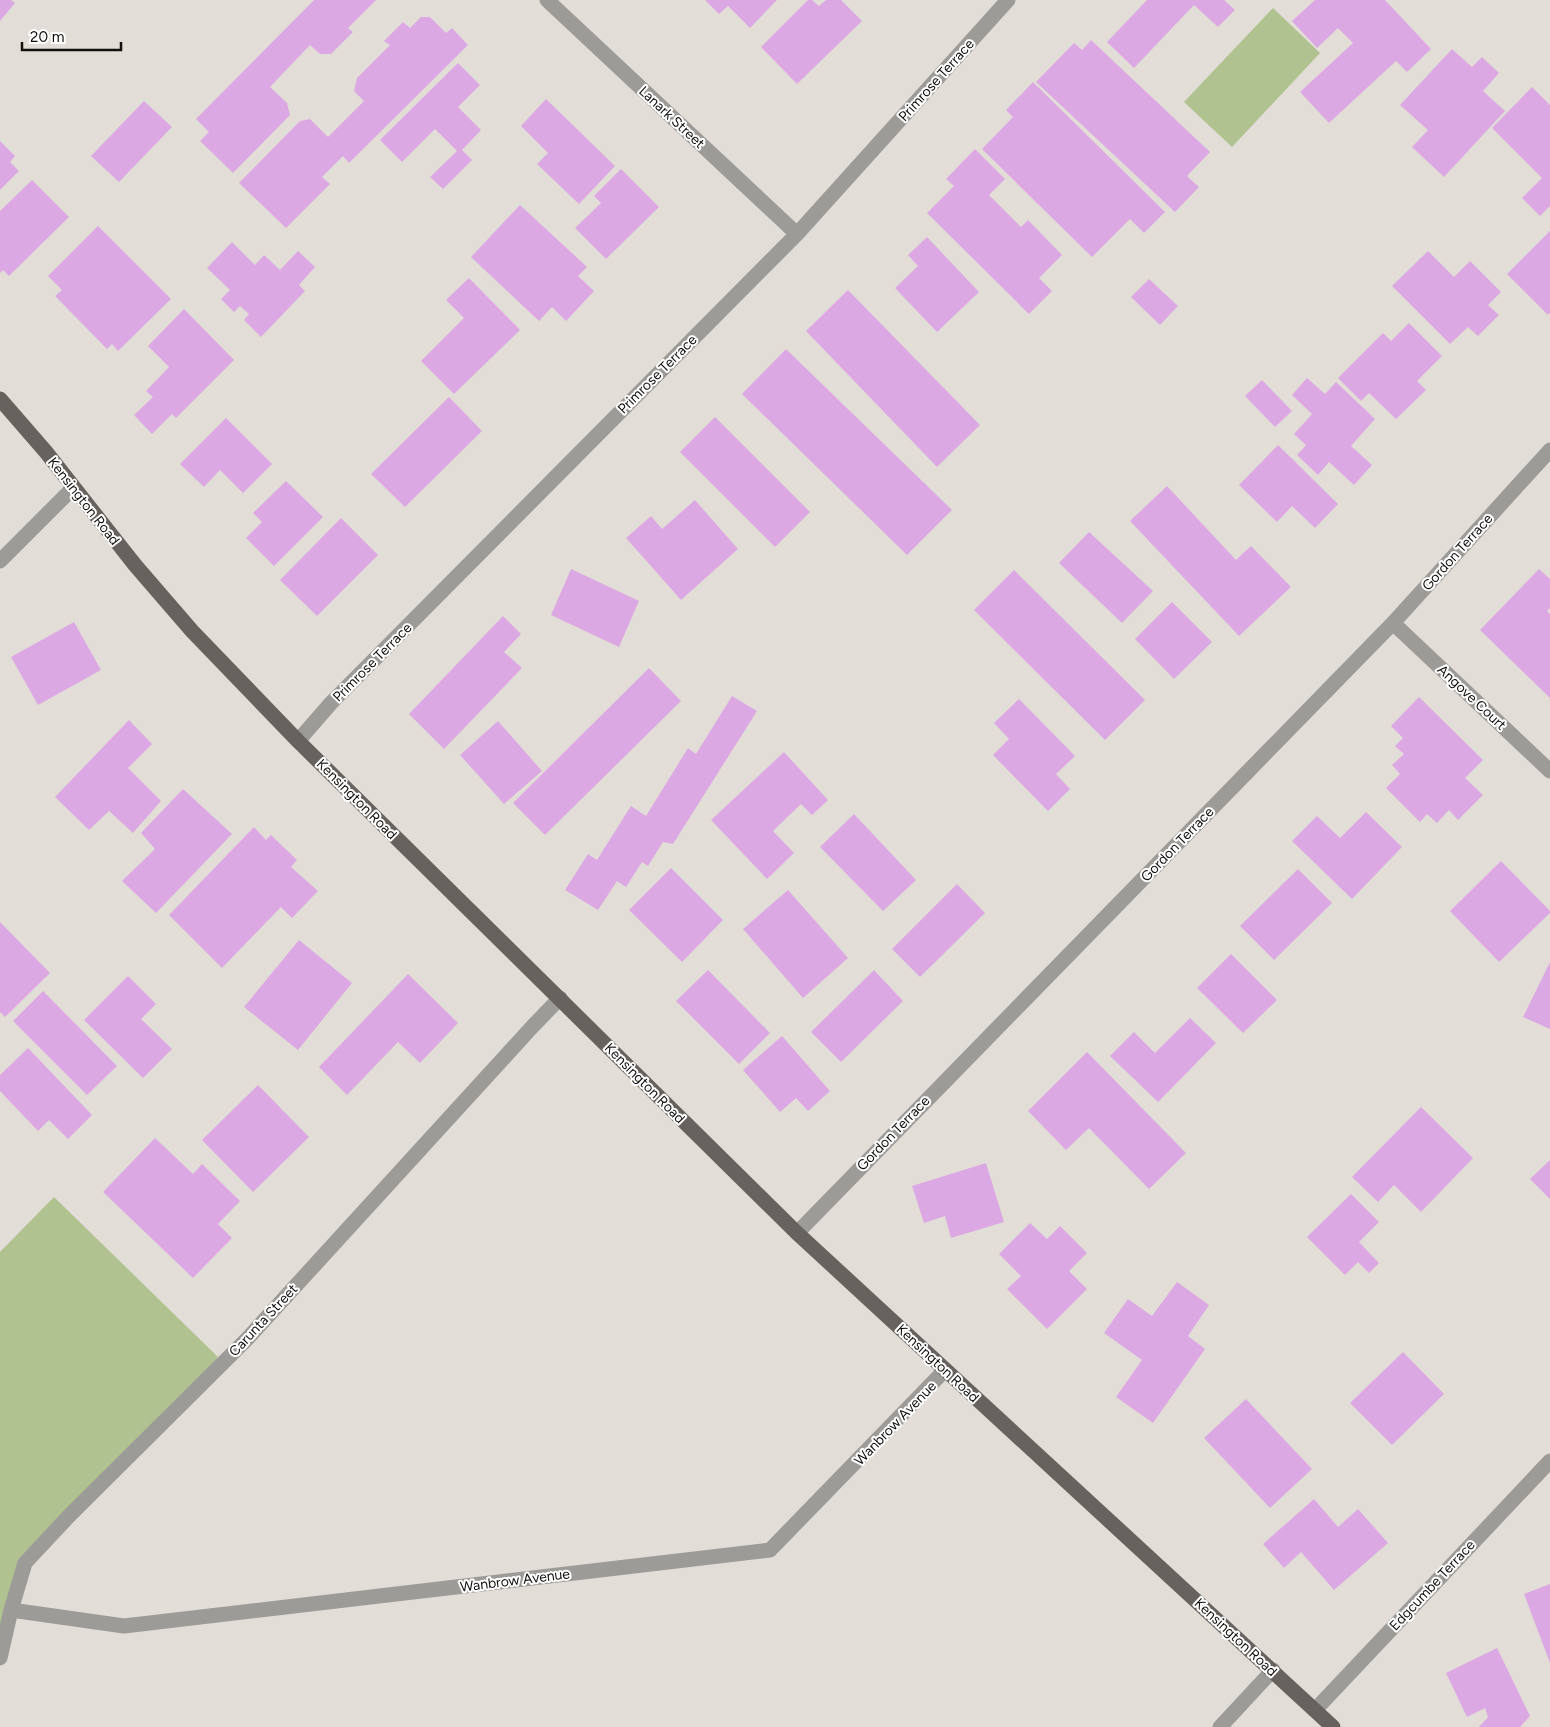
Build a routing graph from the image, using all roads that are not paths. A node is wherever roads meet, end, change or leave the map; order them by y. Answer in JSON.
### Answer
{"nodes":[{"id":1,"x":547,"y":0,"type":"edge"},
{"id":2,"x":1008,"y":0,"type":"edge"},
{"id":3,"x":797,"y":234,"type":"junction"},
{"id":4,"x":0,"y":398,"type":"edge"},
{"id":5,"x":1550,"y":450,"type":"edge"},
{"id":6,"x":73,"y":488,"type":"junction"},
{"id":7,"x":0,"y":561,"type":"edge"},
{"id":8,"x":1393,"y":623,"type":"junction"},
{"id":9,"x":298,"y":740,"type":"junction"},
{"id":10,"x":1550,"y":771,"type":"edge"},
{"id":11,"x":560,"y":998,"type":"junction"},
{"id":12,"x":797,"y":1232,"type":"junction"},
{"id":13,"x":945,"y":1370,"type":"junction"},
{"id":14,"x":1550,"y":1461,"type":"edge"},
{"id":15,"x":11,"y":1610,"type":"junction"},
{"id":16,"x":0,"y":1658,"type":"edge"},
{"id":17,"x":1272,"y":1670,"type":"junction"},
{"id":18,"x":1315,"y":1710,"type":"junction"},
{"id":19,"x":1220,"y":1727,"type":"edge"},
{"id":20,"x":1333,"y":1727,"type":"edge"}],
"edges":[{"from":1,"to":3,"type":"street","name":"Lanark Street"},
{"from":2,"to":3,"type":"street","name":"Primrose Terrace"},
{"from":3,"to":9,"type":"street","name":"Primrose Terrace"},
{"from":4,"to":6,"type":"main road","name":"Kensington Road"},
{"from":5,"to":8,"type":"street","name":"Gordon Terrace"},
{"from":6,"to":7,"type":"street"},
{"from":6,"to":9,"type":"main road","name":"Kensington Road"},
{"from":8,"to":10,"type":"street","name":"Angove Court"},
{"from":8,"to":12,"type":"street","name":"Gordon Terrace"},
{"from":9,"to":11,"type":"main road","name":"Kensington Road"},
{"from":11,"to":12,"type":"main road","name":"Kensington Road"},
{"from":11,"to":15,"type":"street","name":"Carunta Street"},
{"from":12,"to":13,"type":"main road","name":"Kensington Road"},
{"from":13,"to":15,"type":"street","name":"Wanbrow Avenue"},
{"from":13,"to":17,"type":"main road","name":"Kensington Road"},
{"from":14,"to":18,"type":"street","name":"Edgcumbe Terrace"},
{"from":15,"to":16,"type":"street","name":"Carunta Street"},
{"from":17,"to":18,"type":"main road","name":"Kensington Road"},
{"from":17,"to":19,"type":"street"},
{"from":18,"to":20,"type":"main road","name":"Kensington Road"}]}
